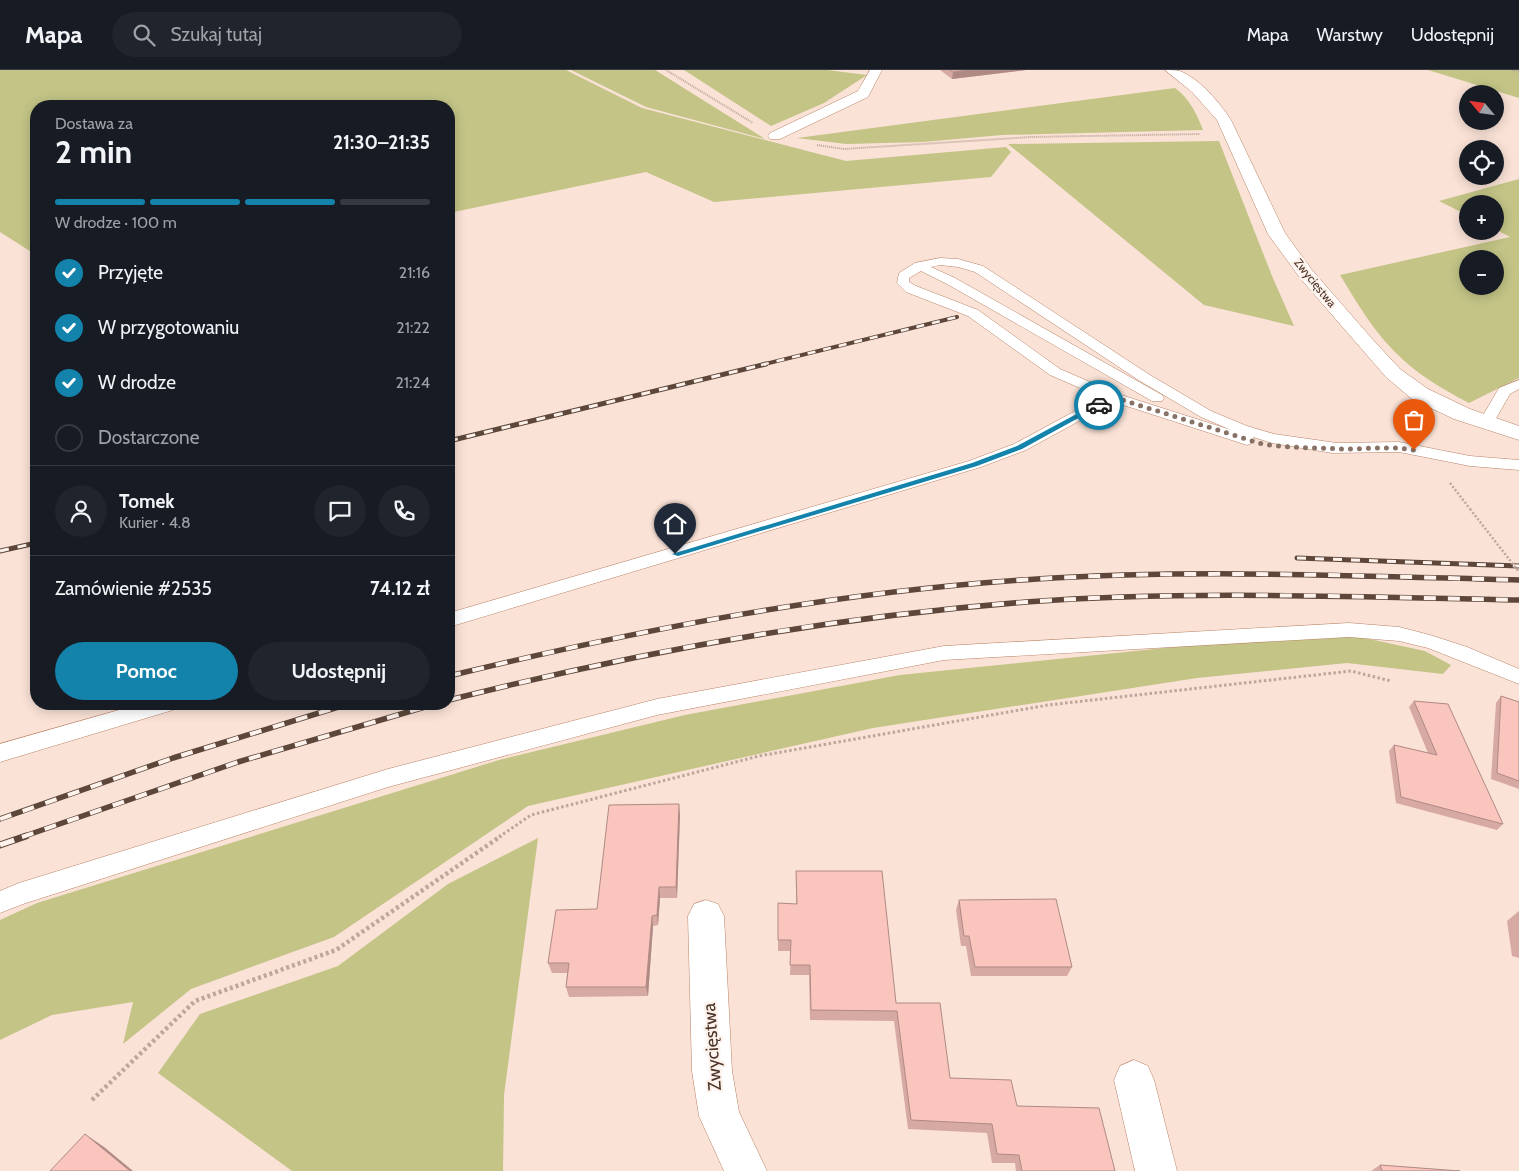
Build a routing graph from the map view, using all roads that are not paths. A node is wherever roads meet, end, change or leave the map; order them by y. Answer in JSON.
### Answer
{"nodes":[{"id":1,"x":876,"y":70,"type":"edge"},
{"id":2,"x":1171,"y":70,"type":"edge"},
{"id":3,"x":775,"y":136,"type":"road end"},
{"id":4,"x":919,"y":266,"type":"junction"},
{"id":5,"x":1519,"y":384,"type":"edge"},
{"id":6,"x":1113,"y":397,"type":"junction"},
{"id":7,"x":1486,"y":424,"type":"junction"},
{"id":8,"x":1519,"y":433,"type":"edge"},
{"id":9,"x":1247,"y":440,"type":"junction"},
{"id":10,"x":1344,"y":449,"type":"junction"},
{"id":11,"x":1519,"y":465,"type":"edge"},
{"id":12,"x":455,"y":618,"type":"edge"},
{"id":13,"x":1519,"y":677,"type":"edge"},
{"id":14,"x":146,"y":710,"type":"edge"},
{"id":15,"x":0,"y":753,"type":"edge"},
{"id":16,"x":0,"y":902,"type":"edge"},
{"id":17,"x":706,"y":916,"type":"dead end"},
{"id":18,"x":1134,"y":1080,"type":"dead end"},
{"id":19,"x":746,"y":1171,"type":"edge"},
{"id":20,"x":1156,"y":1171,"type":"edge"}],
"edges":[{"from":1,"to":3,"type":"street"},
{"from":2,"to":7,"type":"street","name":"Zwycięstwa"},
{"from":4,"to":6,"type":"lane"},
{"from":4,"to":9,"type":"lane"},
{"from":4,"to":10,"type":"lane"},
{"from":5,"to":7,"type":"lane"},
{"from":6,"to":9,"type":"lane"},
{"from":6,"to":12,"type":"lane"},
{"from":7,"to":8,"type":"street","name":"Zwycięstwa"},
{"from":9,"to":10,"type":"lane"},
{"from":10,"to":11,"type":"lane"},
{"from":13,"to":16,"type":"lane"},
{"from":14,"to":15,"type":"lane"},
{"from":17,"to":19,"type":"street","name":"Zwycięstwa"},
{"from":18,"to":20,"type":"street"}]}
